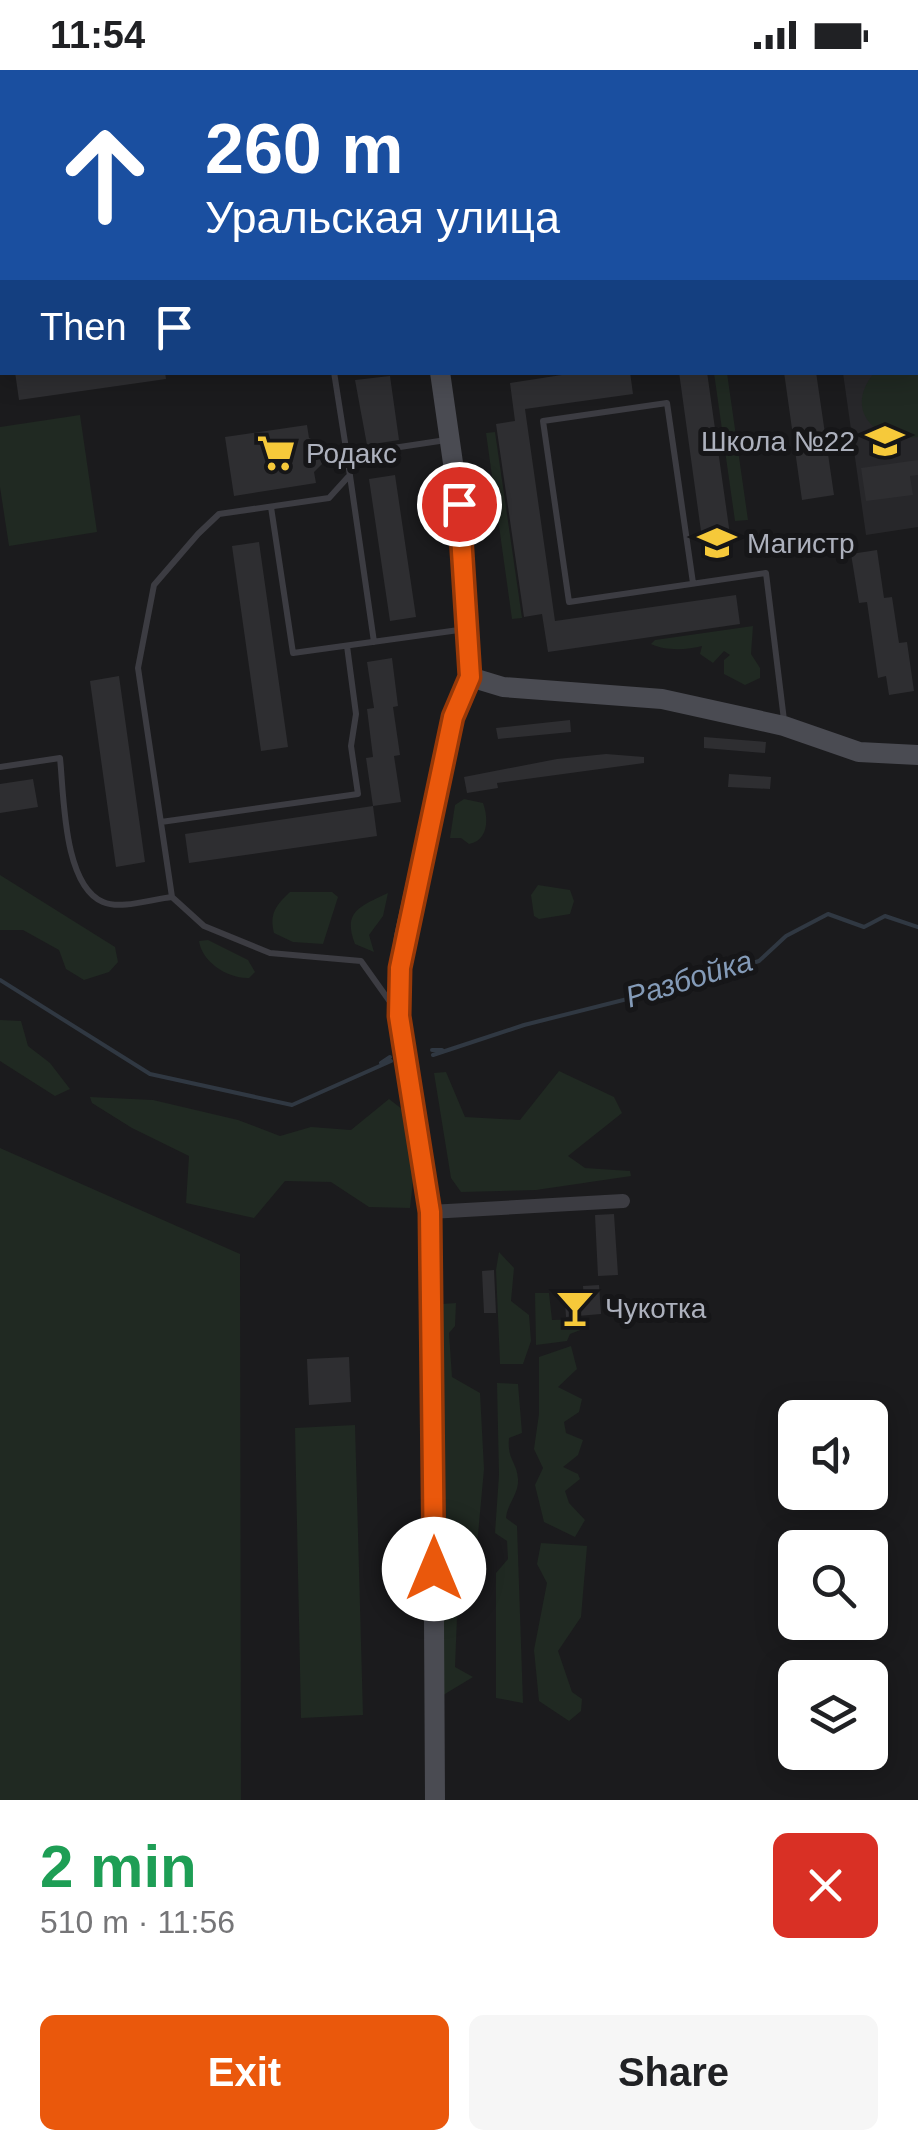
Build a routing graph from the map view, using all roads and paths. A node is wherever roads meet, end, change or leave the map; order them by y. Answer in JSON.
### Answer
{"nodes":[{"id":1,"x":334,"y":375,"type":"edge"},
{"id":2,"x":440,"y":375,"type":"edge"},
{"id":3,"x":450,"y":440,"type":"junction"},
{"id":4,"x":346,"y":455,"type":"junction"},
{"id":5,"x":348,"y":477,"type":"junction"},
{"id":6,"x":271,"y":507,"type":"junction"},
{"id":7,"x":693,"y":583,"type":"junction"},
{"id":8,"x":467,"y":628,"type":"junction"},
{"id":9,"x":374,"y":642,"type":"junction"},
{"id":10,"x":347,"y":646,"type":"junction"},
{"id":11,"x":470,"y":677,"type":"junction"},
{"id":12,"x":784,"y":726,"type":"junction"},
{"id":13,"x":918,"y":755,"type":"edge"},
{"id":14,"x":0,"y":766,"type":"edge"},
{"id":15,"x":161,"y":822,"type":"junction"},
{"id":16,"x":172,"y":897,"type":"junction"},
{"id":17,"x":399,"y":1016,"type":"junction"},
{"id":18,"x":623,"y":1201,"type":"dead end"},
{"id":19,"x":430,"y":1212,"type":"junction"},
{"id":20,"x":434,"y":1800,"type":"edge"}],
"edges":[{"from":1,"to":4,"type":"lane"},
{"from":2,"to":3,"type":"street"},
{"from":3,"to":4,"type":"lane"},
{"from":3,"to":8,"type":"street"},
{"from":4,"to":5,"type":"lane"},
{"from":5,"to":6,"type":"lane"},
{"from":5,"to":9,"type":"lane"},
{"from":6,"to":10,"type":"lane"},
{"from":6,"to":15,"type":"lane"},
{"from":7,"to":7,"type":"lane"},
{"from":7,"to":12,"type":"lane"},
{"from":8,"to":9,"type":"lane"},
{"from":8,"to":11,"type":"street"},
{"from":9,"to":10,"type":"lane"},
{"from":10,"to":15,"type":"lane"},
{"from":11,"to":12,"type":"street"},
{"from":11,"to":17,"type":"street"},
{"from":12,"to":13,"type":"street"},
{"from":14,"to":16,"type":"lane"},
{"from":15,"to":16,"type":"lane"},
{"from":16,"to":17,"type":"lane"},
{"from":17,"to":19,"type":"street"},
{"from":18,"to":19,"type":"street"},
{"from":19,"to":20,"type":"street"}]}
